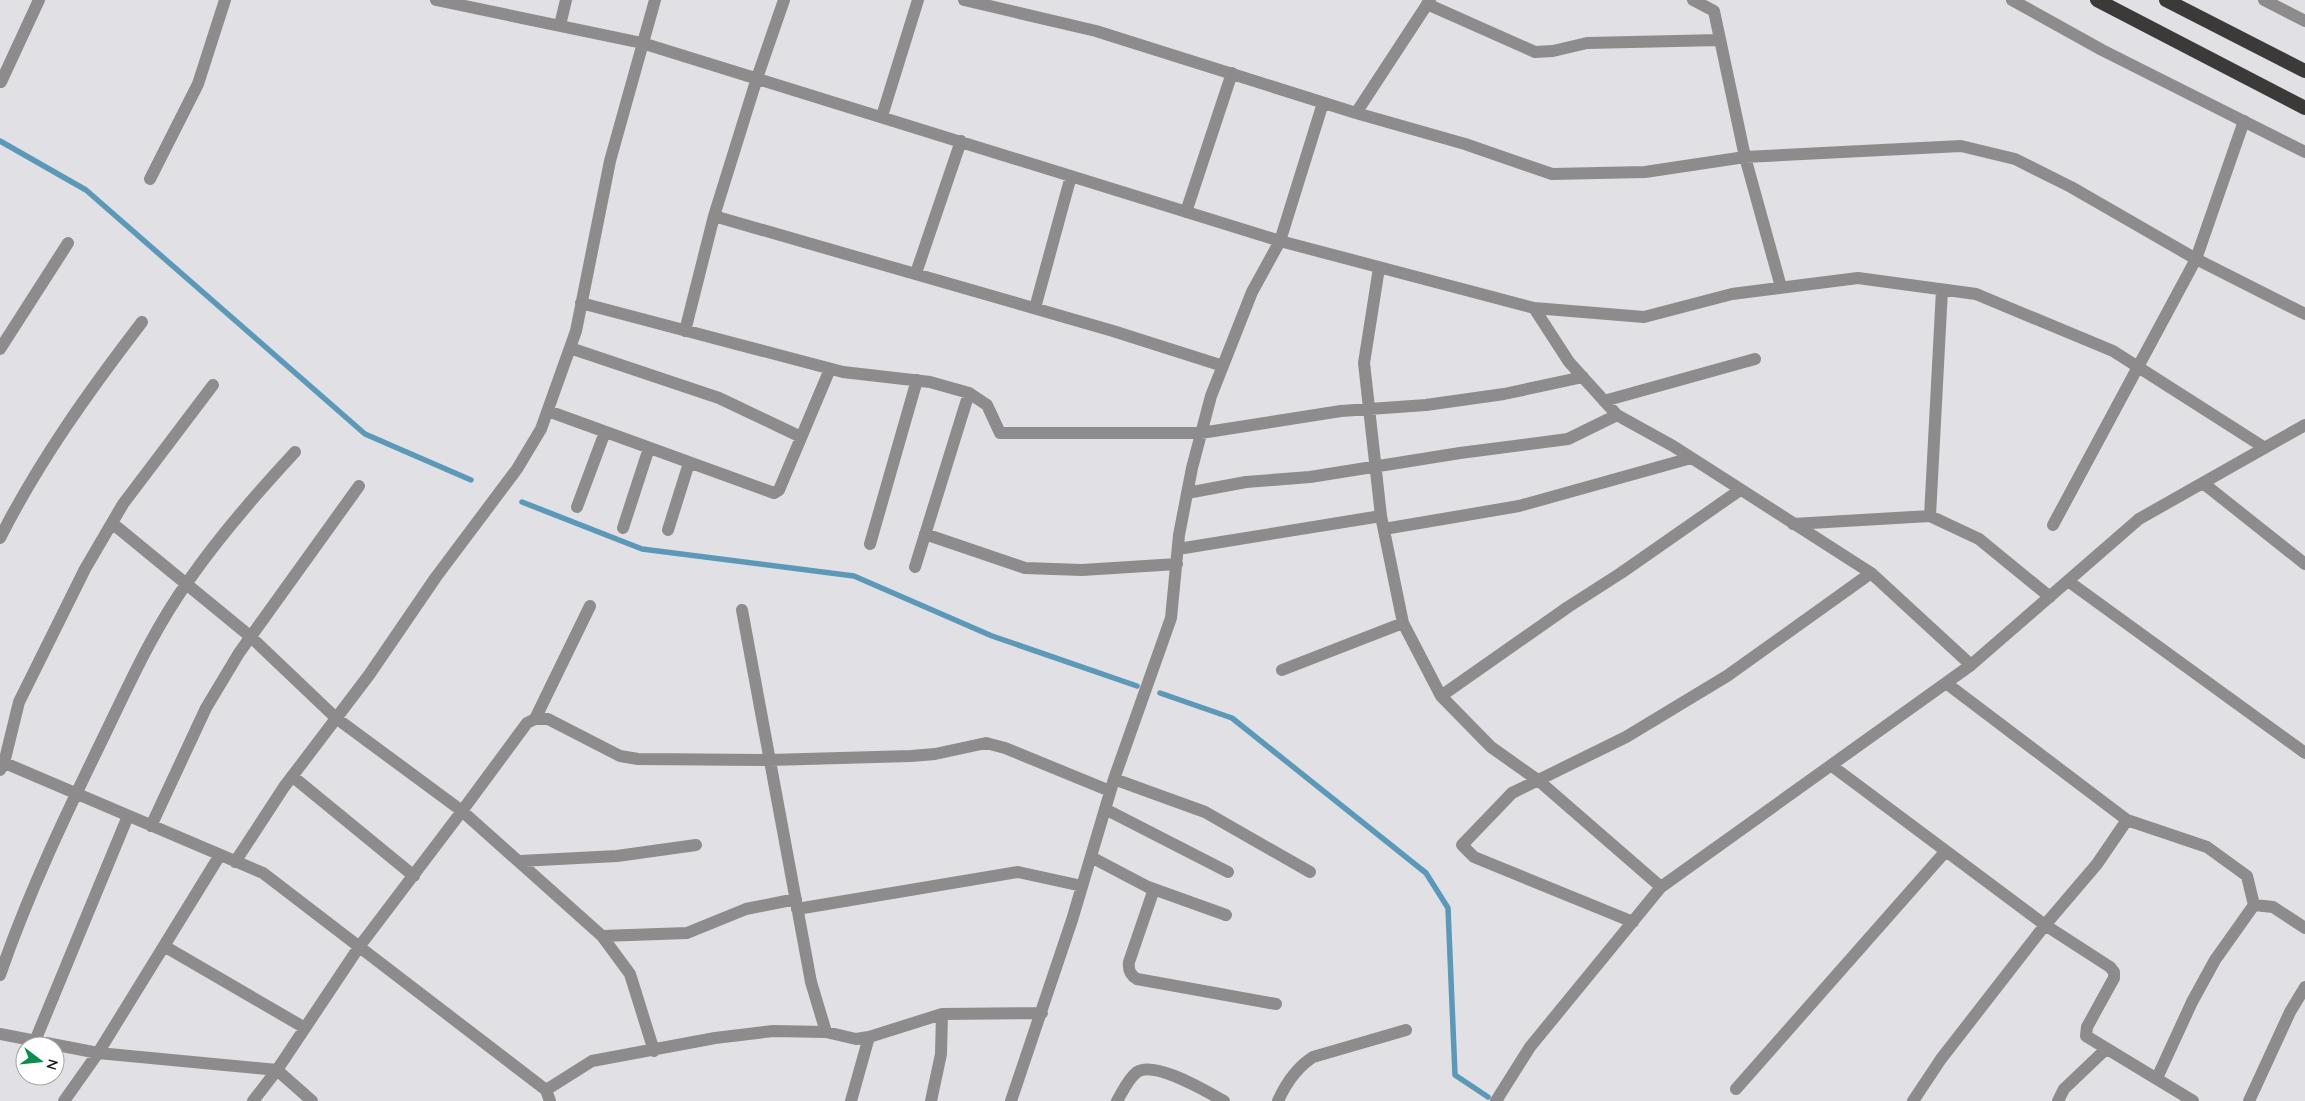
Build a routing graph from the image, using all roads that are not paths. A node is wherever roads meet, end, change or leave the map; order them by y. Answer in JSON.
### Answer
{"nodes":[{"id":1,"x":38,"y":0,"type":"edge"},
{"id":2,"x":225,"y":0,"type":"edge"},
{"id":3,"x":436,"y":0,"type":"edge"},
{"id":4,"x":566,"y":0,"type":"edge"},
{"id":5,"x":655,"y":0,"type":"edge"},
{"id":6,"x":784,"y":0,"type":"edge"},
{"id":7,"x":918,"y":0,"type":"edge"},
{"id":8,"x":964,"y":0,"type":"edge"},
{"id":9,"x":1695,"y":0,"type":"edge"},
{"id":10,"x":2012,"y":0,"type":"edge"},
{"id":11,"x":2097,"y":0,"type":"edge"},
{"id":12,"x":2166,"y":0,"type":"edge"},
{"id":13,"x":2264,"y":0,"type":"edge"},
{"id":14,"x":1429,"y":2,"type":"edge"},
{"id":15,"x":2305,"y":22,"type":"edge"},
{"id":16,"x":560,"y":25,"type":"junction"},
{"id":17,"x":1720,"y":40,"type":"junction"},
{"id":18,"x":642,"y":43,"type":"junction"},
{"id":19,"x":2305,"y":71,"type":"edge"},
{"id":20,"x":1232,"y":73,"type":"junction"},
{"id":21,"x":757,"y":78,"type":"junction"},
{"id":22,"x":0,"y":82,"type":"edge"},
{"id":23,"x":1323,"y":103,"type":"junction"},
{"id":24,"x":2305,"y":108,"type":"edge"},
{"id":25,"x":1356,"y":113,"type":"junction"},
{"id":26,"x":882,"y":116,"type":"junction"},
{"id":27,"x":2244,"y":121,"type":"junction"},
{"id":28,"x":961,"y":141,"type":"junction"},
{"id":29,"x":2305,"y":152,"type":"edge"},
{"id":30,"x":1745,"y":157,"type":"junction"},
{"id":31,"x":1071,"y":176,"type":"junction"},
{"id":32,"x":150,"y":178,"type":"dead end"},
{"id":33,"x":1186,"y":212,"type":"junction"},
{"id":34,"x":714,"y":216,"type":"junction"},
{"id":35,"x":1280,"y":241,"type":"junction"},
{"id":36,"x":68,"y":243,"type":"dead end"},
{"id":37,"x":2196,"y":259,"type":"junction"},
{"id":38,"x":1379,"y":268,"type":"junction"},
{"id":39,"x":916,"y":273,"type":"junction"},
{"id":40,"x":1781,"y":287,"type":"junction"},
{"id":41,"x":1942,"y":290,"type":"junction"},
{"id":42,"x":581,"y":304,"type":"junction"},
{"id":43,"x":1034,"y":308,"type":"junction"},
{"id":44,"x":1534,"y":308,"type":"junction"},
{"id":45,"x":2305,"y":314,"type":"edge"},
{"id":46,"x":142,"y":322,"type":"dead end"},
{"id":47,"x":685,"y":331,"type":"junction"},
{"id":48,"x":570,"y":348,"type":"junction"},
{"id":49,"x":0,"y":349,"type":"edge"},
{"id":50,"x":1755,"y":360,"type":"dead end"},
{"id":51,"x":1223,"y":366,"type":"junction"},
{"id":52,"x":2137,"y":367,"type":"junction"},
{"id":53,"x":830,"y":369,"type":"junction"},
{"id":54,"x":1583,"y":377,"type":"junction"},
{"id":55,"x":917,"y":380,"type":"junction"},
{"id":56,"x":213,"y":385,"type":"dead end"},
{"id":57,"x":969,"y":393,"type":"junction"},
{"id":58,"x":1604,"y":401,"type":"junction"},
{"id":59,"x":1370,"y":409,"type":"junction"},
{"id":60,"x":548,"y":411,"type":"junction"},
{"id":61,"x":1617,"y":415,"type":"junction"},
{"id":62,"x":2305,"y":425,"type":"edge"},
{"id":63,"x":605,"y":432,"type":"junction"},
{"id":64,"x":1201,"y":432,"type":"junction"},
{"id":65,"x":801,"y":438,"type":"junction"},
{"id":66,"x":649,"y":448,"type":"junction"},
{"id":67,"x":2265,"y":448,"type":"junction"},
{"id":68,"x":295,"y":452,"type":"dead end"},
{"id":69,"x":1692,"y":458,"type":"junction"},
{"id":70,"x":689,"y":463,"type":"junction"},
{"id":71,"x":1376,"y":467,"type":"junction"},
{"id":72,"x":2203,"y":483,"type":"junction"},
{"id":73,"x":359,"y":486,"type":"dead end"},
{"id":74,"x":1740,"y":490,"type":"junction"},
{"id":75,"x":1187,"y":493,"type":"junction"},
{"id":76,"x":577,"y":506,"type":"dead end"},
{"id":77,"x":1930,"y":516,"type":"junction"},
{"id":78,"x":112,"y":523,"type":"junction"},
{"id":79,"x":1382,"y":523,"type":"junction"},
{"id":80,"x":1793,"y":524,"type":"junction"},
{"id":81,"x":2053,"y":526,"type":"dead end"},
{"id":82,"x":624,"y":528,"type":"dead end"},
{"id":83,"x":668,"y":530,"type":"dead end"},
{"id":84,"x":925,"y":534,"type":"junction"},
{"id":85,"x":0,"y":538,"type":"edge"},
{"id":86,"x":870,"y":544,"type":"dead end"},
{"id":87,"x":1178,"y":549,"type":"junction"},
{"id":88,"x":1177,"y":564,"type":"junction"},
{"id":89,"x":2305,"y":564,"type":"edge"},
{"id":90,"x":915,"y":567,"type":"dead end"},
{"id":91,"x":1871,"y":573,"type":"junction"},
{"id":92,"x":2068,"y":581,"type":"junction"},
{"id":93,"x":186,"y":583,"type":"junction"},
{"id":94,"x":2050,"y":597,"type":"junction"},
{"id":95,"x":590,"y":606,"type":"dead end"},
{"id":96,"x":742,"y":610,"type":"dead end"},
{"id":97,"x":1403,"y":623,"type":"junction"},
{"id":98,"x":251,"y":637,"type":"junction"},
{"id":99,"x":1971,"y":665,"type":"junction"},
{"id":100,"x":1282,"y":670,"type":"dead end"},
{"id":101,"x":1946,"y":682,"type":"junction"},
{"id":102,"x":1441,"y":696,"type":"junction"},
{"id":103,"x":336,"y":718,"type":"junction"},
{"id":104,"x":535,"y":719,"type":"junction"},
{"id":105,"x":2305,"y":753,"type":"edge"},
{"id":106,"x":770,"y":760,"type":"junction"},
{"id":107,"x":1,"y":765,"type":"edge"},
{"id":108,"x":1832,"y":766,"type":"junction"},
{"id":109,"x":292,"y":776,"type":"junction"},
{"id":110,"x":1540,"y":781,"type":"junction"},
{"id":111,"x":1112,"y":785,"type":"junction"},
{"id":112,"x":76,"y":794,"type":"junction"},
{"id":113,"x":1105,"y":809,"type":"junction"},
{"id":114,"x":462,"y":811,"type":"junction"},
{"id":115,"x":128,"y":816,"type":"junction"},
{"id":116,"x":2127,"y":820,"type":"junction"},
{"id":117,"x":152,"y":826,"type":"junction"},
{"id":118,"x":696,"y":845,"type":"dead end"},
{"id":119,"x":1945,"y":852,"type":"junction"},
{"id":120,"x":220,"y":855,"type":"junction"},
{"id":121,"x":1091,"y":856,"type":"junction"},
{"id":122,"x":520,"y":861,"type":"junction"},
{"id":123,"x":235,"y":862,"type":"junction"},
{"id":124,"x":1228,"y":872,"type":"dead end"},
{"id":125,"x":1310,"y":872,"type":"dead end"},
{"id":126,"x":414,"y":876,"type":"junction"},
{"id":127,"x":1082,"y":886,"type":"junction"},
{"id":128,"x":1661,"y":887,"type":"junction"},
{"id":129,"x":1154,"y":889,"type":"junction"},
{"id":130,"x":797,"y":904,"type":"junction"},
{"id":131,"x":2254,"y":905,"type":"junction"},
{"id":132,"x":1226,"y":915,"type":"dead end"},
{"id":133,"x":1633,"y":922,"type":"junction"},
{"id":134,"x":2045,"y":925,"type":"junction"},
{"id":135,"x":2305,"y":928,"type":"edge"},
{"id":136,"x":602,"y":936,"type":"junction"},
{"id":137,"x":164,"y":946,"type":"junction"},
{"id":138,"x":359,"y":947,"type":"junction"},
{"id":139,"x":0,"y":975,"type":"edge"},
{"id":140,"x":2305,"y":987,"type":"edge"},
{"id":141,"x":1276,"y":1004,"type":"dead end"},
{"id":142,"x":1042,"y":1013,"type":"junction"},
{"id":143,"x":942,"y":1014,"type":"junction"},
{"id":144,"x":305,"y":1028,"type":"junction"},
{"id":145,"x":1406,"y":1030,"type":"dead end"},
{"id":146,"x":826,"y":1032,"type":"junction"},
{"id":147,"x":0,"y":1034,"type":"edge"},
{"id":148,"x":37,"y":1036,"type":"edge"},
{"id":149,"x":15,"y":1037,"type":"edge"},
{"id":150,"x":869,"y":1037,"type":"junction"},
{"id":151,"x":65,"y":1047,"type":"edge"},
{"id":152,"x":2106,"y":1049,"type":"junction"},
{"id":153,"x":654,"y":1050,"type":"junction"},
{"id":154,"x":98,"y":1053,"type":"junction"},
{"id":155,"x":277,"y":1070,"type":"junction"},
{"id":156,"x":2156,"y":1078,"type":"junction"},
{"id":157,"x":1736,"y":1090,"type":"dead end"},
{"id":158,"x":548,"y":1096,"type":"edge"},
{"id":159,"x":64,"y":1101,"type":"edge"},
{"id":160,"x":254,"y":1101,"type":"edge"},
{"id":161,"x":312,"y":1101,"type":"edge"},
{"id":162,"x":851,"y":1101,"type":"edge"},
{"id":163,"x":931,"y":1101,"type":"edge"},
{"id":164,"x":1011,"y":1101,"type":"edge"},
{"id":165,"x":1117,"y":1101,"type":"edge"},
{"id":166,"x":1224,"y":1101,"type":"edge"},
{"id":167,"x":1278,"y":1101,"type":"edge"},
{"id":168,"x":1496,"y":1101,"type":"edge"},
{"id":169,"x":1913,"y":1101,"type":"edge"},
{"id":170,"x":2058,"y":1101,"type":"edge"},
{"id":171,"x":2193,"y":1101,"type":"edge"},
{"id":172,"x":2249,"y":1101,"type":"edge"}],
"edges":[{"from":1,"to":22,"type":"street"},
{"from":2,"to":32,"type":"street"},
{"from":3,"to":16,"type":"street"},
{"from":4,"to":16,"type":"street"},
{"from":5,"to":18,"type":"street"},
{"from":6,"to":21,"type":"street"},
{"from":7,"to":26,"type":"street"},
{"from":8,"to":20,"type":"street"},
{"from":9,"to":17,"type":"street"},
{"from":10,"to":27,"type":"street"},
{"from":11,"to":24,"type":"highway"},
{"from":12,"to":19,"type":"highway"},
{"from":13,"to":15,"type":"street"},
{"from":14,"to":17,"type":"street"},
{"from":14,"to":25,"type":"street"},
{"from":16,"to":18,"type":"street"},
{"from":17,"to":30,"type":"street"},
{"from":18,"to":21,"type":"street"},
{"from":18,"to":42,"type":"street"},
{"from":20,"to":23,"type":"street"},
{"from":20,"to":33,"type":"street"},
{"from":21,"to":26,"type":"street"},
{"from":21,"to":34,"type":"street"},
{"from":23,"to":25,"type":"street"},
{"from":23,"to":35,"type":"street"},
{"from":25,"to":30,"type":"street"},
{"from":26,"to":28,"type":"street"},
{"from":27,"to":29,"type":"street"},
{"from":27,"to":37,"type":"street"},
{"from":28,"to":31,"type":"street"},
{"from":28,"to":39,"type":"street"},
{"from":30,"to":37,"type":"street"},
{"from":30,"to":40,"type":"street"},
{"from":31,"to":33,"type":"street"},
{"from":31,"to":43,"type":"street"},
{"from":33,"to":35,"type":"street"},
{"from":34,"to":39,"type":"street"},
{"from":34,"to":47,"type":"street"},
{"from":35,"to":38,"type":"street"},
{"from":35,"to":51,"type":"street"},
{"from":36,"to":49,"type":"street"},
{"from":37,"to":45,"type":"street"},
{"from":37,"to":52,"type":"street"},
{"from":38,"to":44,"type":"street"},
{"from":38,"to":59,"type":"street"},
{"from":39,"to":43,"type":"street"},
{"from":40,"to":41,"type":"street"},
{"from":40,"to":44,"type":"street"},
{"from":41,"to":52,"type":"street"},
{"from":41,"to":77,"type":"street"},
{"from":42,"to":47,"type":"street"},
{"from":42,"to":48,"type":"street"},
{"from":43,"to":51,"type":"street"},
{"from":44,"to":54,"type":"street"},
{"from":46,"to":85,"type":"street"},
{"from":47,"to":53,"type":"street"},
{"from":48,"to":60,"type":"street"},
{"from":48,"to":65,"type":"street"},
{"from":50,"to":58,"type":"street"},
{"from":51,"to":64,"type":"street"},
{"from":52,"to":67,"type":"street"},
{"from":52,"to":81,"type":"street"},
{"from":53,"to":55,"type":"street"},
{"from":53,"to":65,"type":"street"},
{"from":54,"to":58,"type":"street"},
{"from":54,"to":59,"type":"street"},
{"from":55,"to":57,"type":"street"},
{"from":55,"to":86,"type":"street"},
{"from":56,"to":78,"type":"street"},
{"from":57,"to":64,"type":"street"},
{"from":57,"to":84,"type":"street"},
{"from":58,"to":61,"type":"street"},
{"from":59,"to":64,"type":"street"},
{"from":59,"to":71,"type":"street"},
{"from":60,"to":63,"type":"street"},
{"from":60,"to":103,"type":"street"},
{"from":61,"to":69,"type":"street"},
{"from":61,"to":71,"type":"street"},
{"from":62,"to":67,"type":"street"},
{"from":63,"to":66,"type":"street"},
{"from":63,"to":76,"type":"street"},
{"from":64,"to":75,"type":"street"},
{"from":65,"to":70,"type":"street"},
{"from":66,"to":70,"type":"street"},
{"from":66,"to":82,"type":"street"},
{"from":67,"to":72,"type":"street"},
{"from":68,"to":93,"type":"street"},
{"from":69,"to":74,"type":"street"},
{"from":69,"to":79,"type":"street"},
{"from":70,"to":83,"type":"street"},
{"from":71,"to":75,"type":"street"},
{"from":71,"to":79,"type":"street"},
{"from":72,"to":89,"type":"street"},
{"from":72,"to":92,"type":"street"},
{"from":73,"to":98,"type":"street"},
{"from":74,"to":80,"type":"street"},
{"from":74,"to":102,"type":"street"},
{"from":75,"to":87,"type":"street"},
{"from":77,"to":80,"type":"street"},
{"from":77,"to":94,"type":"street"},
{"from":78,"to":93,"type":"street"},
{"from":78,"to":107,"type":"street"},
{"from":79,"to":87,"type":"street"},
{"from":79,"to":97,"type":"street"},
{"from":80,"to":91,"type":"street"},
{"from":84,"to":88,"type":"street"},
{"from":84,"to":90,"type":"street"},
{"from":87,"to":88,"type":"street"},
{"from":88,"to":111,"type":"street"},
{"from":91,"to":99,"type":"street"},
{"from":91,"to":110,"type":"street"},
{"from":92,"to":94,"type":"street"},
{"from":92,"to":105,"type":"street"},
{"from":93,"to":98,"type":"street"},
{"from":93,"to":112,"type":"street"},
{"from":94,"to":99,"type":"street"},
{"from":95,"to":104,"type":"street"},
{"from":96,"to":106,"type":"street"},
{"from":97,"to":100,"type":"street"},
{"from":97,"to":102,"type":"street"},
{"from":98,"to":103,"type":"street"},
{"from":98,"to":117,"type":"street"},
{"from":99,"to":101,"type":"street"},
{"from":101,"to":108,"type":"street"},
{"from":101,"to":116,"type":"street"},
{"from":102,"to":110,"type":"street"},
{"from":103,"to":109,"type":"street"},
{"from":103,"to":114,"type":"street"},
{"from":104,"to":106,"type":"street"},
{"from":104,"to":114,"type":"street"},
{"from":106,"to":111,"type":"street"},
{"from":106,"to":130,"type":"street"},
{"from":107,"to":112,"type":"street"},
{"from":108,"to":119,"type":"street"},
{"from":108,"to":128,"type":"street"},
{"from":109,"to":123,"type":"street"},
{"from":109,"to":126,"type":"street"},
{"from":110,"to":128,"type":"street"},
{"from":110,"to":133,"type":"street"},
{"from":111,"to":113,"type":"street"},
{"from":111,"to":125,"type":"street"},
{"from":112,"to":115,"type":"street"},
{"from":112,"to":139,"type":"street"},
{"from":113,"to":121,"type":"street"},
{"from":113,"to":124,"type":"street"},
{"from":114,"to":122,"type":"street"},
{"from":114,"to":126,"type":"street"},
{"from":115,"to":117,"type":"street"},
{"from":115,"to":148,"type":"street"},
{"from":116,"to":131,"type":"street"},
{"from":116,"to":134,"type":"street"},
{"from":117,"to":120,"type":"street"},
{"from":118,"to":122,"type":"street"},
{"from":119,"to":134,"type":"street"},
{"from":119,"to":157,"type":"street"},
{"from":120,"to":123,"type":"street"},
{"from":120,"to":137,"type":"street"},
{"from":121,"to":127,"type":"street"},
{"from":121,"to":129,"type":"street"},
{"from":122,"to":136,"type":"street"},
{"from":123,"to":138,"type":"street"},
{"from":126,"to":138,"type":"street"},
{"from":127,"to":130,"type":"street"},
{"from":127,"to":142,"type":"street"},
{"from":128,"to":133,"type":"street"},
{"from":129,"to":132,"type":"street"},
{"from":129,"to":141,"type":"street"},
{"from":130,"to":136,"type":"street"},
{"from":130,"to":146,"type":"street"},
{"from":131,"to":135,"type":"street"},
{"from":131,"to":156,"type":"street"},
{"from":133,"to":168,"type":"street"},
{"from":134,"to":152,"type":"street"},
{"from":134,"to":169,"type":"street"},
{"from":136,"to":153,"type":"street"},
{"from":137,"to":144,"type":"street"},
{"from":137,"to":154,"type":"street"},
{"from":138,"to":144,"type":"street"},
{"from":138,"to":158,"type":"street"},
{"from":140,"to":172,"type":"street"},
{"from":142,"to":143,"type":"street"},
{"from":142,"to":164,"type":"street"},
{"from":143,"to":150,"type":"street"},
{"from":143,"to":163,"type":"street"},
{"from":144,"to":155,"type":"street"},
{"from":145,"to":167,"type":"street"},
{"from":146,"to":150,"type":"street"},
{"from":146,"to":153,"type":"street"},
{"from":147,"to":149,"type":"street"},
{"from":150,"to":162,"type":"street"},
{"from":151,"to":154,"type":"street"},
{"from":152,"to":156,"type":"street"},
{"from":152,"to":170,"type":"street"},
{"from":153,"to":158,"type":"street"},
{"from":154,"to":155,"type":"street"},
{"from":154,"to":159,"type":"street"},
{"from":155,"to":160,"type":"street"},
{"from":155,"to":161,"type":"street"},
{"from":156,"to":171,"type":"street"},
{"from":165,"to":166,"type":"street"}]}
